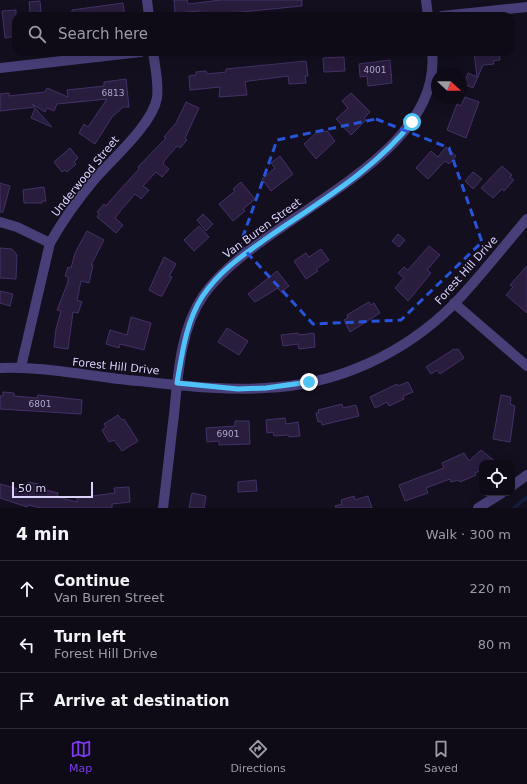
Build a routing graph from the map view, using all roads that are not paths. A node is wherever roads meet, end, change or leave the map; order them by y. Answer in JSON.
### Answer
{"nodes":[{"id":1,"x":147,"y":0,"type":"edge"},
{"id":2,"x":426,"y":0,"type":"edge"},
{"id":3,"x":527,"y":7,"type":"edge"},
{"id":4,"x":148,"y":12,"type":"edge"},
{"id":5,"x":428,"y":12,"type":"edge"},
{"id":6,"x":480,"y":12,"type":"edge"},
{"id":7,"x":106,"y":56,"type":"edge"},
{"id":8,"x":154,"y":56,"type":"edge"},
{"id":9,"x":432,"y":56,"type":"edge"},
{"id":10,"x":0,"y":68,"type":"edge"},
{"id":11,"x":527,"y":219,"type":"edge"},
{"id":12,"x":0,"y":222,"type":"edge"},
{"id":13,"x":50,"y":243,"type":"junction"},
{"id":14,"x":454,"y":303,"type":"junction"},
{"id":15,"x":527,"y":366,"type":"edge"},
{"id":16,"x":0,"y":368,"type":"edge"},
{"id":17,"x":20,"y":368,"type":"junction"},
{"id":18,"x":177,"y":383,"type":"junction"},
{"id":19,"x":527,"y":475,"type":"edge"},
{"id":20,"x":515,"y":484,"type":"edge"},
{"id":21,"x":497,"y":496,"type":"edge"},
{"id":22,"x":163,"y":508,"type":"edge"},
{"id":23,"x":478,"y":508,"type":"edge"}],
"edges":[{"from":1,"to":4,"type":"street"},
{"from":2,"to":5,"type":"street"},
{"from":3,"to":6,"type":"street"},
{"from":7,"to":10,"type":"street"},
{"from":8,"to":13,"type":"street","name":"Underwood Street"},
{"from":9,"to":18,"type":"street","name":"Van Buren Street"},
{"from":11,"to":14,"type":"street","name":"Forest Hill Drive"},
{"from":12,"to":13,"type":"street"},
{"from":13,"to":17,"type":"street","name":"Underwood Street"},
{"from":14,"to":15,"type":"street"},
{"from":14,"to":18,"type":"street","name":"Forest Hill Drive"},
{"from":16,"to":17,"type":"street","name":"Forest Hill Drive"},
{"from":17,"to":18,"type":"street","name":"Forest Hill Drive"},
{"from":18,"to":22,"type":"street","name":"Van Buren Street"},
{"from":19,"to":20,"type":"street"},
{"from":21,"to":23,"type":"street"}]}
